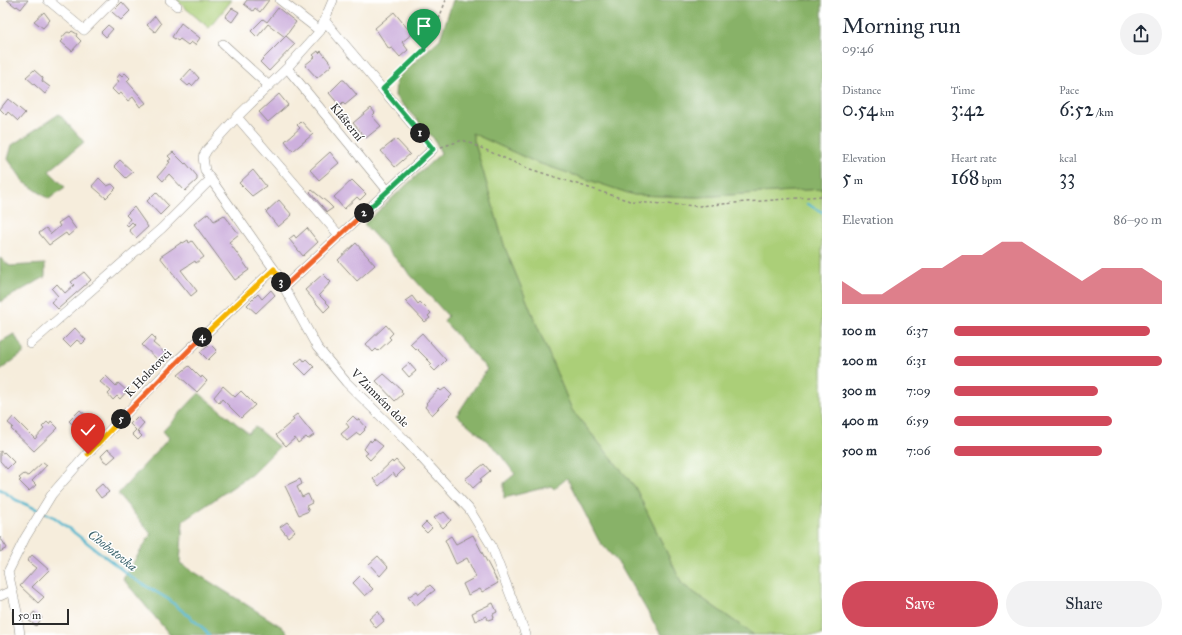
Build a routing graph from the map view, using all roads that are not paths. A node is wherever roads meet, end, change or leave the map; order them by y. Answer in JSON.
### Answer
{"nodes":[{"id":1,"x":48,"y":0,"type":"edge"},
{"id":2,"x":114,"y":0,"type":"edge"},
{"id":3,"x":280,"y":0,"type":"edge"},
{"id":4,"x":333,"y":0,"type":"edge"},
{"id":5,"x":324,"y":20,"type":"junction"},
{"id":6,"x":320,"y":30,"type":"junction"},
{"id":7,"x":223,"y":44,"type":"dead end"},
{"id":8,"x":287,"y":68,"type":"junction"},
{"id":9,"x":268,"y":85,"type":"junction"},
{"id":10,"x":237,"y":117,"type":"junction"},
{"id":11,"x":211,"y":179,"type":"junction"},
{"id":12,"x":388,"y":191,"type":"junction"},
{"id":13,"x":339,"y":235,"type":"junction"},
{"id":14,"x":274,"y":269,"type":"junction"},
{"id":15,"x":284,"y":287,"type":"junction"},
{"id":16,"x":30,"y":344,"type":"dead end"},
{"id":17,"x":11,"y":591,"type":"junction"},
{"id":18,"x":0,"y":596,"type":"edge"},
{"id":19,"x":20,"y":635,"type":"edge"},
{"id":20,"x":526,"y":635,"type":"edge"}],
"edges":[{"from":1,"to":2,"type":"street"},
{"from":3,"to":6,"type":"street"},
{"from":4,"to":5,"type":"street"},
{"from":5,"to":6,"type":"street"},
{"from":5,"to":12,"type":"street"},
{"from":6,"to":8,"type":"street"},
{"from":7,"to":9,"type":"street"},
{"from":8,"to":9,"type":"street"},
{"from":8,"to":12,"type":"street","name":"Klášterní"},
{"from":9,"to":10,"type":"street"},
{"from":10,"to":11,"type":"street","name":"V Zimném dole"},
{"from":10,"to":13,"type":"street"},
{"from":11,"to":14,"type":"street","name":"V Zimném dole"},
{"from":11,"to":16,"type":"street"},
{"from":12,"to":13,"type":"street"},
{"from":13,"to":15,"type":"street"},
{"from":14,"to":15,"type":"street","name":"V Zimném dole"},
{"from":14,"to":17,"type":"street","name":"K Holotovci"},
{"from":15,"to":20,"type":"street","name":"V Zimném dole"},
{"from":17,"to":18,"type":"street"},
{"from":17,"to":19,"type":"street","name":"K Holotovci"}]}
